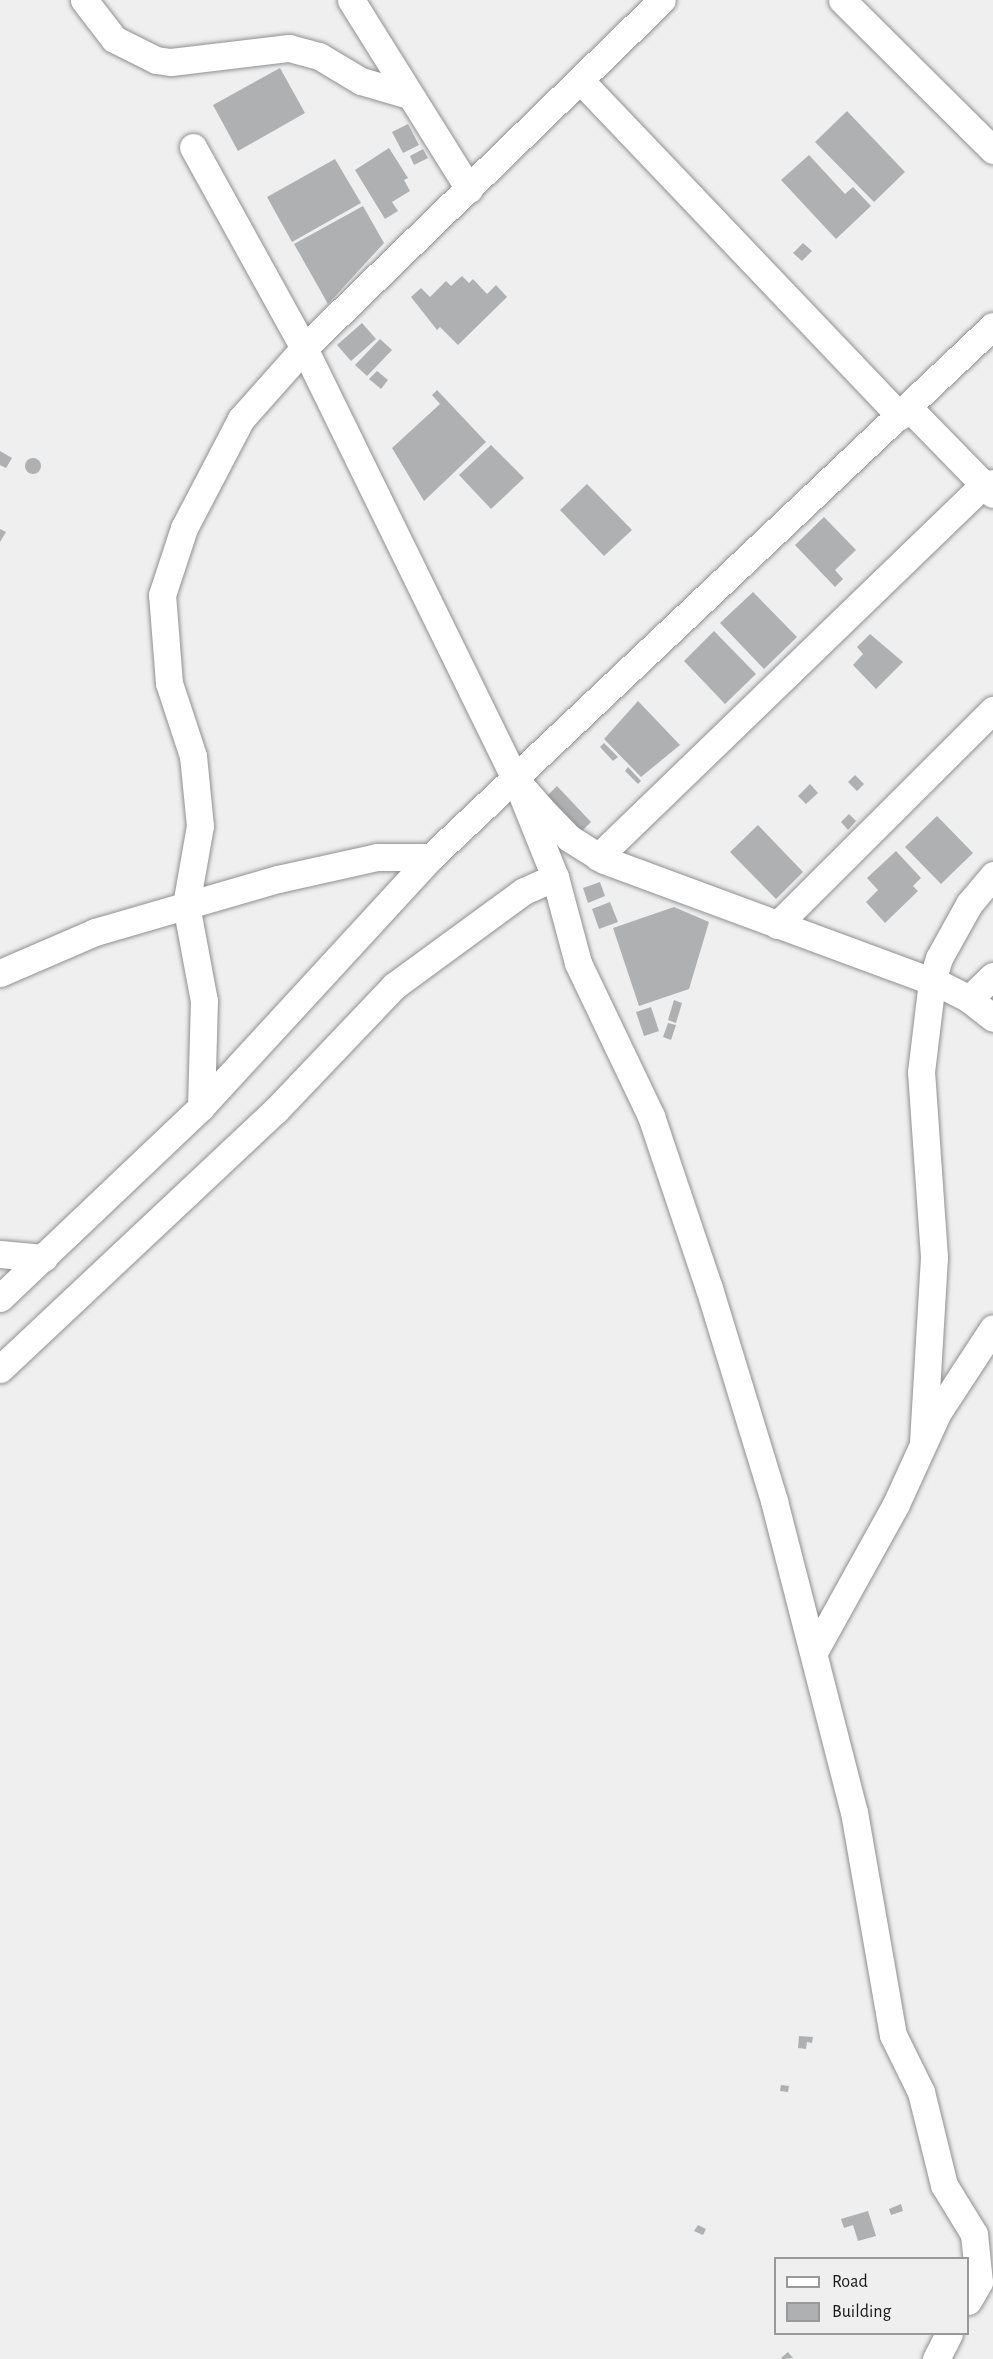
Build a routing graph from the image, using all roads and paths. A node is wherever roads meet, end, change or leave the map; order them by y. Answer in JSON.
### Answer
{"nodes":[{"id":1,"x":84,"y":0,"type":"edge"},
{"id":2,"x":662,"y":0,"type":"edge"},
{"id":3,"x":842,"y":0,"type":"edge"},
{"id":4,"x":364,"y":5,"type":"edge"},
{"id":5,"x":580,"y":80,"type":"junction"},
{"id":6,"x":409,"y":95,"type":"junction"},
{"id":7,"x":193,"y":147,"type":"dead end"},
{"id":8,"x":993,"y":150,"type":"edge"},
{"id":9,"x":469,"y":189,"type":"junction"},
{"id":10,"x":993,"y":326,"type":"edge"},
{"id":11,"x":304,"y":348,"type":"junction"},
{"id":12,"x":904,"y":412,"type":"junction"},
{"id":13,"x":990,"y":487,"type":"edge"},
{"id":14,"x":993,"y":710,"type":"edge"},
{"id":15,"x":516,"y":780,"type":"junction"},
{"id":16,"x":431,"y":857,"type":"junction"},
{"id":17,"x":598,"y":857,"type":"junction"},
{"id":18,"x":993,"y":875,"type":"edge"},
{"id":19,"x":555,"y":877,"type":"junction"},
{"id":20,"x":186,"y":905,"type":"junction"},
{"id":21,"x":777,"y":925,"type":"junction"},
{"id":22,"x":0,"y":973,"type":"edge"},
{"id":23,"x":993,"y":976,"type":"edge"},
{"id":24,"x":932,"y":981,"type":"junction"},
{"id":25,"x":969,"y":999,"type":"junction"},
{"id":26,"x":993,"y":1018,"type":"edge"},
{"id":27,"x":201,"y":1107,"type":"junction"},
{"id":28,"x":0,"y":1254,"type":"edge"},
{"id":29,"x":44,"y":1258,"type":"junction"},
{"id":30,"x":0,"y":1298,"type":"edge"},
{"id":31,"x":993,"y":1328,"type":"edge"},
{"id":32,"x":0,"y":1368,"type":"edge"},
{"id":33,"x":923,"y":1442,"type":"junction"},
{"id":34,"x":814,"y":1652,"type":"junction"},
{"id":35,"x":969,"y":2299,"type":"edge"},
{"id":36,"x":948,"y":2335,"type":"edge"},
{"id":37,"x":936,"y":2359,"type":"edge"}],
"edges":[{"from":1,"to":6,"type":"street"},
{"from":2,"to":5,"type":"street"},
{"from":3,"to":8,"type":"street"},
{"from":4,"to":6,"type":"street"},
{"from":5,"to":9,"type":"street"},
{"from":5,"to":12,"type":"street"},
{"from":6,"to":9,"type":"street"},
{"from":7,"to":11,"type":"street"},
{"from":9,"to":11,"type":"street"},
{"from":10,"to":12,"type":"street"},
{"from":11,"to":15,"type":"street"},
{"from":11,"to":20,"type":"street"},
{"from":12,"to":13,"type":"street"},
{"from":12,"to":15,"type":"street"},
{"from":13,"to":17,"type":"street"},
{"from":14,"to":21,"type":"street"},
{"from":15,"to":16,"type":"street"},
{"from":15,"to":17,"type":"street"},
{"from":15,"to":19,"type":"street"},
{"from":16,"to":20,"type":"street"},
{"from":16,"to":27,"type":"street"},
{"from":17,"to":21,"type":"street"},
{"from":18,"to":24,"type":"street"},
{"from":19,"to":32,"type":"street"},
{"from":19,"to":34,"type":"street"},
{"from":20,"to":22,"type":"street"},
{"from":20,"to":27,"type":"street"},
{"from":21,"to":24,"type":"street"},
{"from":23,"to":25,"type":"street"},
{"from":24,"to":25,"type":"street"},
{"from":24,"to":33,"type":"street"},
{"from":25,"to":26,"type":"street"},
{"from":27,"to":29,"type":"street"},
{"from":28,"to":29,"type":"street"},
{"from":29,"to":30,"type":"street"},
{"from":31,"to":33,"type":"street"},
{"from":33,"to":34,"type":"street"},
{"from":34,"to":35,"type":"street"},
{"from":36,"to":37,"type":"street"}]}
